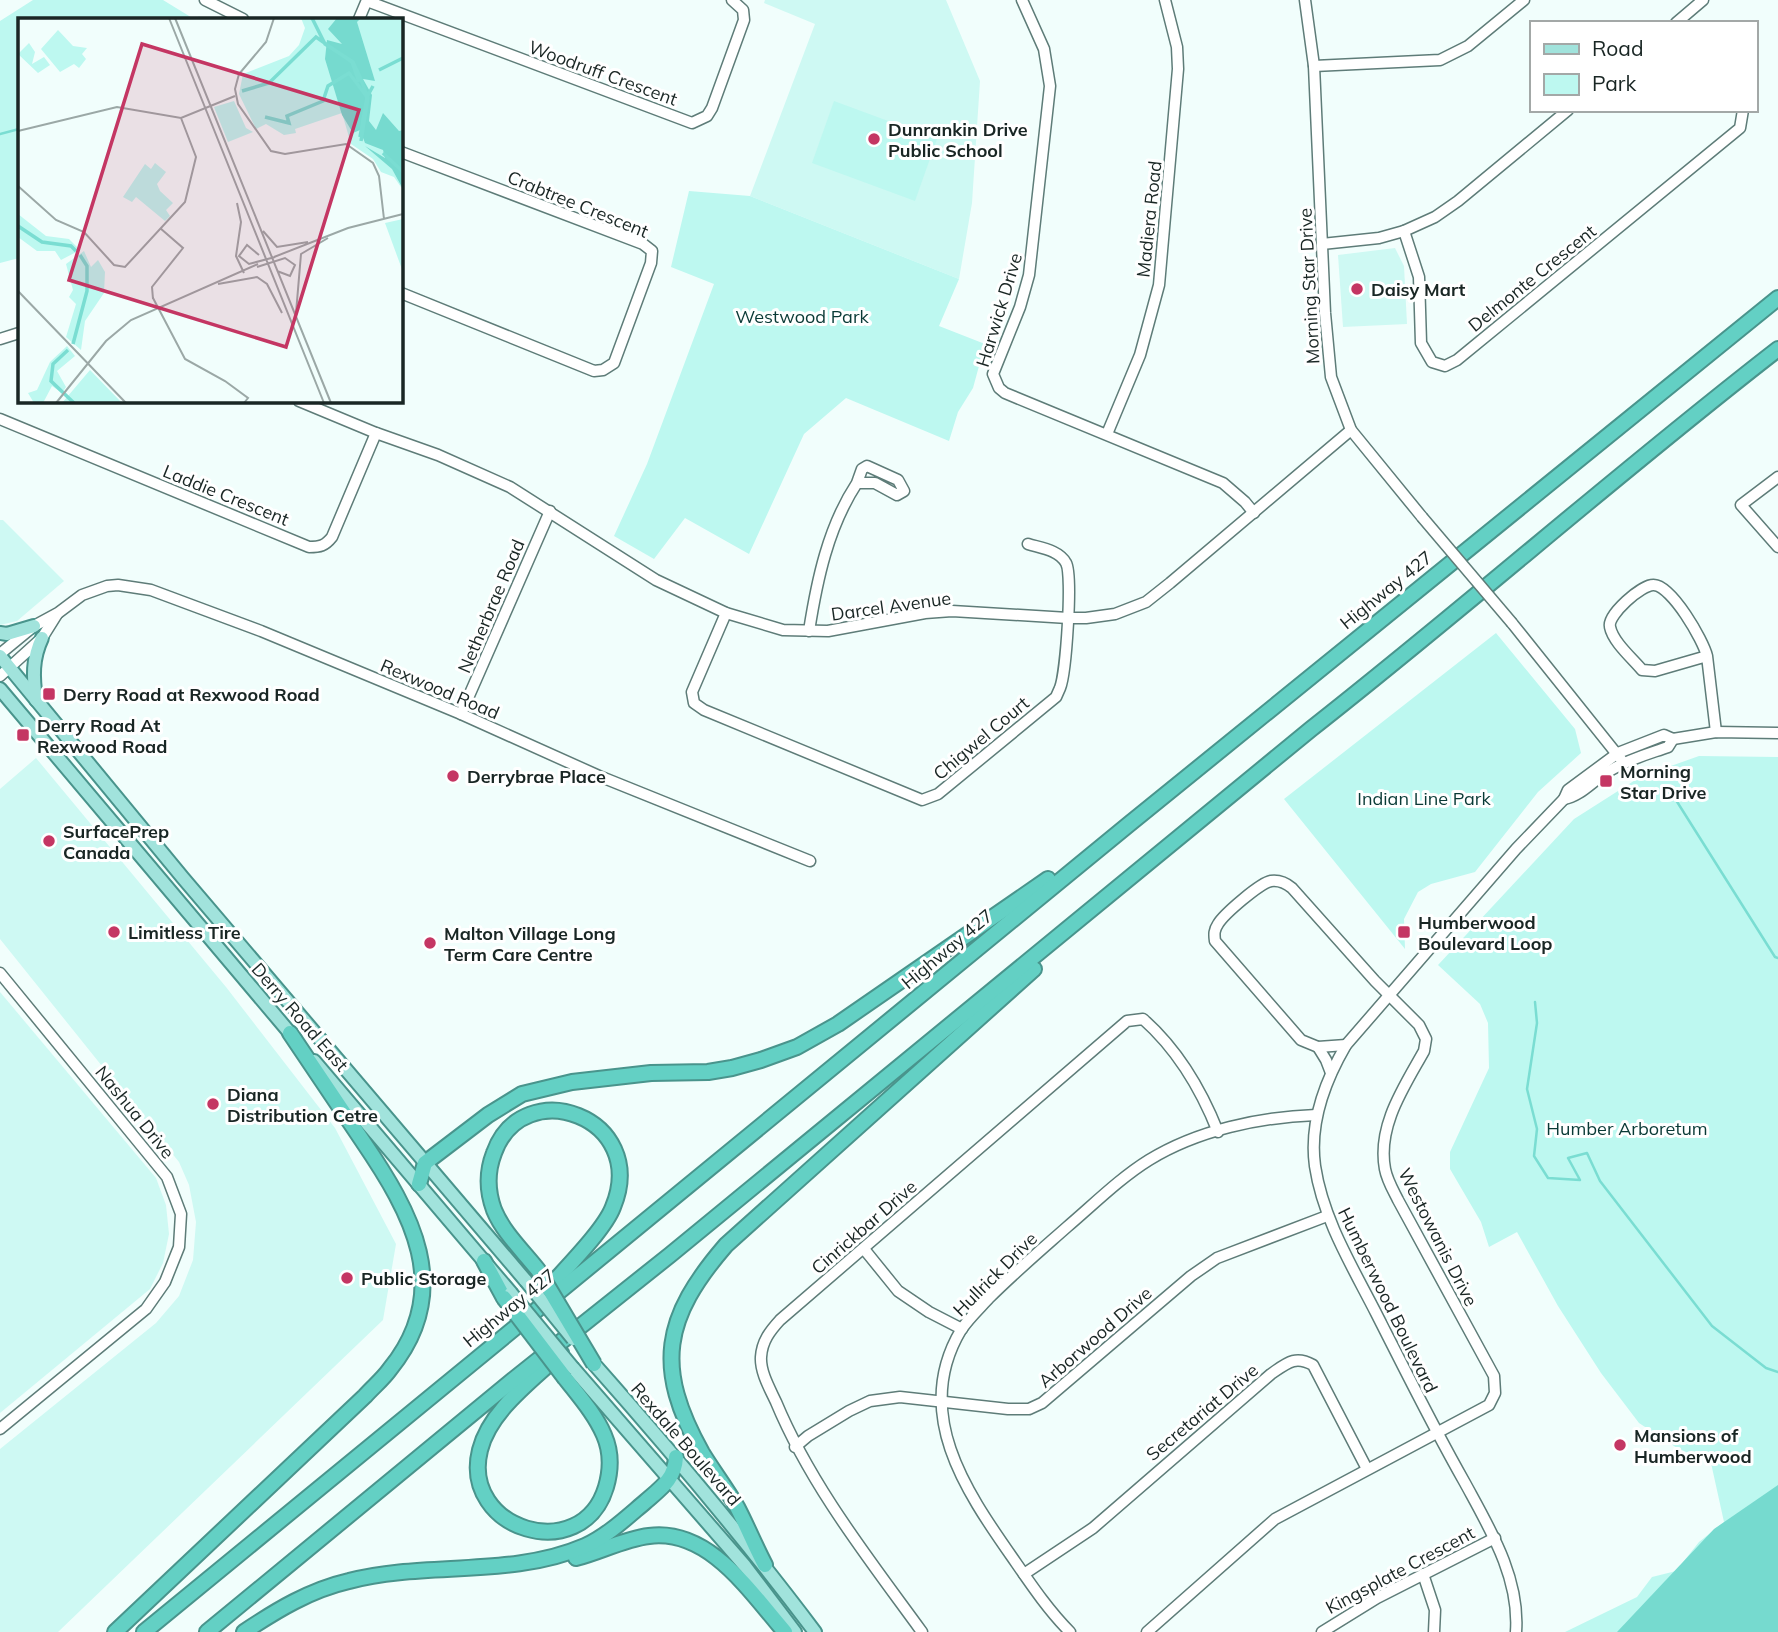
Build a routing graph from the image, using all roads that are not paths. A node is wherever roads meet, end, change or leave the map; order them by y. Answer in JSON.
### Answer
{"nodes":[{"id":1,"x":205,"y":0,"type":"edge"},
{"id":2,"x":732,"y":0,"type":"edge"},
{"id":3,"x":1022,"y":0,"type":"edge"},
{"id":4,"x":1165,"y":0,"type":"edge"},
{"id":5,"x":1305,"y":0,"type":"edge"},
{"id":6,"x":1524,"y":0,"type":"edge"},
{"id":7,"x":1703,"y":0,"type":"edge"},
{"id":8,"x":367,"y":1,"type":"edge"},
{"id":9,"x":241,"y":18,"type":"edge"},
{"id":10,"x":359,"y":18,"type":"edge"},
{"id":11,"x":1682,"y":21,"type":"edge"},
{"id":12,"x":1314,"y":66,"type":"junction"},
{"id":13,"x":1566,"y":112,"type":"edge"},
{"id":14,"x":1743,"y":112,"type":"edge"},
{"id":15,"x":402,"y":152,"type":"edge"},
{"id":16,"x":1404,"y":231,"type":"junction"},
{"id":17,"x":1322,"y":244,"type":"junction"},
{"id":18,"x":402,"y":293,"type":"edge"},
{"id":19,"x":1778,"y":299,"type":"edge"},
{"id":20,"x":18,"y":333,"type":"edge"},
{"id":21,"x":0,"y":339,"type":"edge"},
{"id":22,"x":1778,"y":349,"type":"edge"},
{"id":23,"x":301,"y":402,"type":"edge"},
{"id":24,"x":0,"y":419,"type":"edge"},
{"id":25,"x":1351,"y":430,"type":"junction"},
{"id":26,"x":376,"y":433,"type":"junction"},
{"id":27,"x":1107,"y":434,"type":"junction"},
{"id":28,"x":1778,"y":477,"type":"edge"},
{"id":29,"x":857,"y":483,"type":"dead end"},
{"id":30,"x":550,"y":511,"type":"junction"},
{"id":31,"x":1254,"y":513,"type":"junction"},
{"id":32,"x":1028,"y":544,"type":"dead end"},
{"id":33,"x":1778,"y":547,"type":"edge"},
{"id":34,"x":58,"y":613,"type":"junction"},
{"id":35,"x":726,"y":613,"type":"junction"},
{"id":36,"x":1068,"y":618,"type":"junction"},
{"id":37,"x":34,"y":626,"type":"junction"},
{"id":38,"x":809,"y":631,"type":"junction"},
{"id":39,"x":0,"y":633,"type":"edge"},
{"id":40,"x":42,"y":638,"type":"junction"},
{"id":41,"x":0,"y":655,"type":"edge"},
{"id":42,"x":1707,"y":656,"type":"junction"},
{"id":43,"x":5,"y":671,"type":"edge"},
{"id":44,"x":0,"y":689,"type":"edge"},
{"id":45,"x":37,"y":700,"type":"junction"},
{"id":46,"x":0,"y":704,"type":"edge"},
{"id":47,"x":18,"y":710,"type":"junction"},
{"id":48,"x":461,"y":714,"type":"junction"},
{"id":49,"x":1716,"y":732,"type":"junction"},
{"id":50,"x":1778,"y":733,"type":"edge"},
{"id":51,"x":1673,"y":739,"type":"junction"},
{"id":52,"x":1618,"y":753,"type":"junction"},
{"id":53,"x":1624,"y":762,"type":"junction"},
{"id":54,"x":1564,"y":799,"type":"junction"},
{"id":55,"x":1128,"y":825,"type":"junction"},
{"id":56,"x":810,"y":861,"type":"dead end"},
{"id":57,"x":1090,"y":911,"type":"junction"},
{"id":58,"x":0,"y":973,"type":"edge"},
{"id":59,"x":1390,"y":995,"type":"junction"},
{"id":60,"x":290,"y":1033,"type":"junction"},
{"id":61,"x":1346,"y":1045,"type":"junction"},
{"id":62,"x":1318,"y":1047,"type":"junction"},
{"id":63,"x":1331,"y":1073,"type":"junction"},
{"id":64,"x":1316,"y":1115,"type":"junction"},
{"id":65,"x":1218,"y":1132,"type":"junction"},
{"id":66,"x":425,"y":1163,"type":"junction"},
{"id":67,"x":419,"y":1184,"type":"junction"},
{"id":68,"x":1327,"y":1216,"type":"junction"},
{"id":69,"x":864,"y":1248,"type":"junction"},
{"id":70,"x":484,"y":1261,"type":"joint"},
{"id":71,"x":526,"y":1281,"type":"joint"},
{"id":72,"x":602,"y":1308,"type":"junction"},
{"id":73,"x":962,"y":1329,"type":"junction"},
{"id":74,"x":510,"y":1332,"type":"junction"},
{"id":75,"x":594,"y":1364,"type":"junction"},
{"id":76,"x":569,"y":1373,"type":"junction"},
{"id":77,"x":942,"y":1401,"type":"junction"},
{"id":78,"x":0,"y":1429,"type":"edge"},
{"id":79,"x":1437,"y":1433,"type":"junction"},
{"id":80,"x":795,"y":1447,"type":"junction"},
{"id":81,"x":676,"y":1457,"type":"junction"},
{"id":82,"x":1367,"y":1469,"type":"junction"},
{"id":83,"x":670,"y":1480,"type":"junction"},
{"id":84,"x":1495,"y":1538,"type":"junction"},
{"id":85,"x":530,"y":1562,"type":"junction"},
{"id":86,"x":765,"y":1565,"type":"junction"},
{"id":87,"x":1024,"y":1574,"type":"junction"},
{"id":88,"x":1423,"y":1574,"type":"junction"},
{"id":89,"x":115,"y":1632,"type":"edge"},
{"id":90,"x":144,"y":1632,"type":"edge"},
{"id":91,"x":207,"y":1632,"type":"edge"},
{"id":92,"x":244,"y":1632,"type":"edge"},
{"id":93,"x":785,"y":1632,"type":"edge"},
{"id":94,"x":794,"y":1632,"type":"edge"},
{"id":95,"x":815,"y":1632,"type":"edge"},
{"id":96,"x":922,"y":1632,"type":"edge"},
{"id":97,"x":1070,"y":1632,"type":"edge"},
{"id":98,"x":1147,"y":1632,"type":"edge"},
{"id":99,"x":1322,"y":1632,"type":"edge"},
{"id":100,"x":1434,"y":1632,"type":"edge"},
{"id":101,"x":1516,"y":1632,"type":"edge"}],
"edges":[{"from":1,"to":9,"type":"street"},
{"from":2,"to":8,"type":"street","name":"Woodruff Crescent"},
{"from":3,"to":27,"type":"street","name":"Harwick Drive"},
{"from":4,"to":27,"type":"street","name":"Madiera Road"},
{"from":5,"to":12,"type":"street","name":"Morning Star Drive"},
{"from":6,"to":12,"type":"street"},
{"from":7,"to":11,"type":"street"},
{"from":8,"to":10,"type":"street"},
{"from":12,"to":17,"type":"street","name":"Morning Star Drive"},
{"from":13,"to":16,"type":"street"},
{"from":14,"to":16,"type":"street","name":"Delmonte Crescent"},
{"from":15,"to":18,"type":"street","name":"Crabtree Crescent"},
{"from":16,"to":17,"type":"street"},
{"from":17,"to":25,"type":"street","name":"Morning Star Drive"},
{"from":19,"to":55,"type":"highway","name":"Highway 427"},
{"from":20,"to":21,"type":"street"},
{"from":22,"to":57,"type":"highway"},
{"from":23,"to":26,"type":"street","name":"Darcel Avenue"},
{"from":24,"to":26,"type":"street","name":"Laddie Crescent"},
{"from":25,"to":31,"type":"street","name":"Darcel Avenue"},
{"from":25,"to":52,"type":"street","name":"Morning Star Drive","bridge":true},
{"from":26,"to":30,"type":"street","name":"Darcel Avenue"},
{"from":27,"to":31,"type":"street","name":"Harwick Drive"},
{"from":28,"to":33,"type":"street"},
{"from":29,"to":38,"type":"street"},
{"from":30,"to":35,"type":"street","name":"Darcel Avenue"},
{"from":30,"to":48,"type":"street","name":"Netherbrae Road"},
{"from":31,"to":36,"type":"street","name":"Darcel Avenue"},
{"from":32,"to":36,"type":"street","name":"Chigwel Court"},
{"from":34,"to":37,"type":"street","name":"Rexwood Road"},
{"from":34,"to":40,"type":"street","name":"Rexwood Road"},
{"from":34,"to":48,"type":"street","name":"Rexwood Road"},
{"from":35,"to":36,"type":"street","name":"Chigwel Court"},
{"from":35,"to":38,"type":"street","name":"Darcel Avenue"},
{"from":36,"to":38,"type":"street","name":"Darcel Avenue"},
{"from":37,"to":39,"type":"main road"},
{"from":37,"to":41,"type":"street","name":"Rexwood Road"},
{"from":40,"to":43,"type":"street","name":"Rexwood Road"},
{"from":40,"to":45,"type":"main road"},
{"from":41,"to":43,"type":"main road","name":"Derry Road East"},
{"from":42,"to":42,"type":"street"},
{"from":42,"to":49,"type":"street"},
{"from":43,"to":45,"type":"main road","name":"Derry Road East"},
{"from":44,"to":47,"type":"main road","name":"Derry Road East"},
{"from":45,"to":66,"type":"main road","name":"Derry Road East"},
{"from":46,"to":47,"type":"main road"},
{"from":47,"to":60,"type":"main road","name":"Derry Road East"},
{"from":48,"to":56,"type":"street","name":"Rexwood Road"},
{"from":49,"to":50,"type":"street","name":"Humberwood Boulevard"},
{"from":49,"to":51,"type":"street","name":"Humberwood Boulevard"},
{"from":51,"to":52,"type":"street","name":"Humberwood Boulevard"},
{"from":51,"to":53,"type":"street","name":"Humberwood Boulevard"},
{"from":52,"to":53,"type":"street","name":"Morning Star Drive"},
{"from":52,"to":54,"type":"street","name":"Humberwood Boulevard"},
{"from":53,"to":54,"type":"street","name":"Humberwood Boulevard"},
{"from":54,"to":59,"type":"street","name":"Humberwood Boulevard"},
{"from":55,"to":66,"type":"highway"},
{"from":55,"to":74,"type":"highway","name":"Highway 427"},
{"from":57,"to":72,"type":"highway"},
{"from":57,"to":86,"type":"highway"},
{"from":58,"to":78,"type":"street","name":"Nashua Drive"},
{"from":59,"to":61,"type":"street","name":"Humberwood Boulevard"},
{"from":59,"to":62,"type":"street"},
{"from":59,"to":79,"type":"street","name":"Westowanis Drive"},
{"from":60,"to":67,"type":"main road","name":"Derry Road East"},
{"from":60,"to":89,"type":"highway"},
{"from":61,"to":62,"type":"street"},
{"from":61,"to":63,"type":"street","name":"Humberwood Boulevard"},
{"from":62,"to":63,"type":"street"},
{"from":63,"to":64,"type":"street","name":"Humberwood Boulevard"},
{"from":64,"to":65,"type":"street","name":"Hullrick Drive"},
{"from":64,"to":68,"type":"street","name":"Humberwood Boulevard"},
{"from":65,"to":69,"type":"street","name":"Cinrickbar Drive"},
{"from":65,"to":73,"type":"street","name":"Hullrick Drive"},
{"from":66,"to":67,"type":"highway"},
{"from":66,"to":71,"type":"main road","name":"Derry Road East"},
{"from":67,"to":70,"type":"main road","name":"Derry Road East"},
{"from":68,"to":77,"type":"street","name":"Arborwood Drive"},
{"from":68,"to":79,"type":"street","name":"Humberwood Boulevard"},
{"from":69,"to":73,"type":"street"},
{"from":69,"to":80,"type":"street","name":"Cinrickbar Drive"},
{"from":70,"to":76,"type":"highway","bridge":true},
{"from":71,"to":75,"type":"main road","name":"Rexdale Boulevard","bridge":true},
{"from":72,"to":76,"type":"highway"},
{"from":72,"to":91,"type":"highway"},
{"from":73,"to":77,"type":"street","name":"Hullrick Drive"},
{"from":74,"to":75,"type":"highway","bridge":true},
{"from":74,"to":90,"type":"highway","name":"Highway 427"},
{"from":75,"to":81,"type":"main road","name":"Rexdale Boulevard"},
{"from":76,"to":83,"type":"main road","name":"Rexdale Boulevard"},
{"from":77,"to":80,"type":"street","name":"Arborwood Drive"},
{"from":77,"to":87,"type":"street","name":"Hullrick Drive"},
{"from":79,"to":82,"type":"street"},
{"from":79,"to":84,"type":"street","name":"Humberwood Boulevard"},
{"from":80,"to":96,"type":"street","name":"Cinrickbar Drive"},
{"from":81,"to":83,"type":"highway"},
{"from":81,"to":86,"type":"main road","name":"Rexdale Boulevard"},
{"from":82,"to":87,"type":"street","name":"Secretariat Drive"},
{"from":82,"to":98,"type":"street"},
{"from":83,"to":85,"type":"highway"},
{"from":83,"to":94,"type":"main road","name":"Rexdale Boulevard"},
{"from":84,"to":88,"type":"street","name":"Kingsplate Crescent"},
{"from":84,"to":101,"type":"street","name":"Humberwood Boulevard"},
{"from":85,"to":92,"type":"highway"},
{"from":85,"to":93,"type":"highway"},
{"from":86,"to":95,"type":"main road","name":"Rexdale Boulevard"},
{"from":87,"to":97,"type":"street","name":"Hullrick Drive"},
{"from":88,"to":99,"type":"street","name":"Kingsplate Crescent"},
{"from":88,"to":100,"type":"street"}]}
